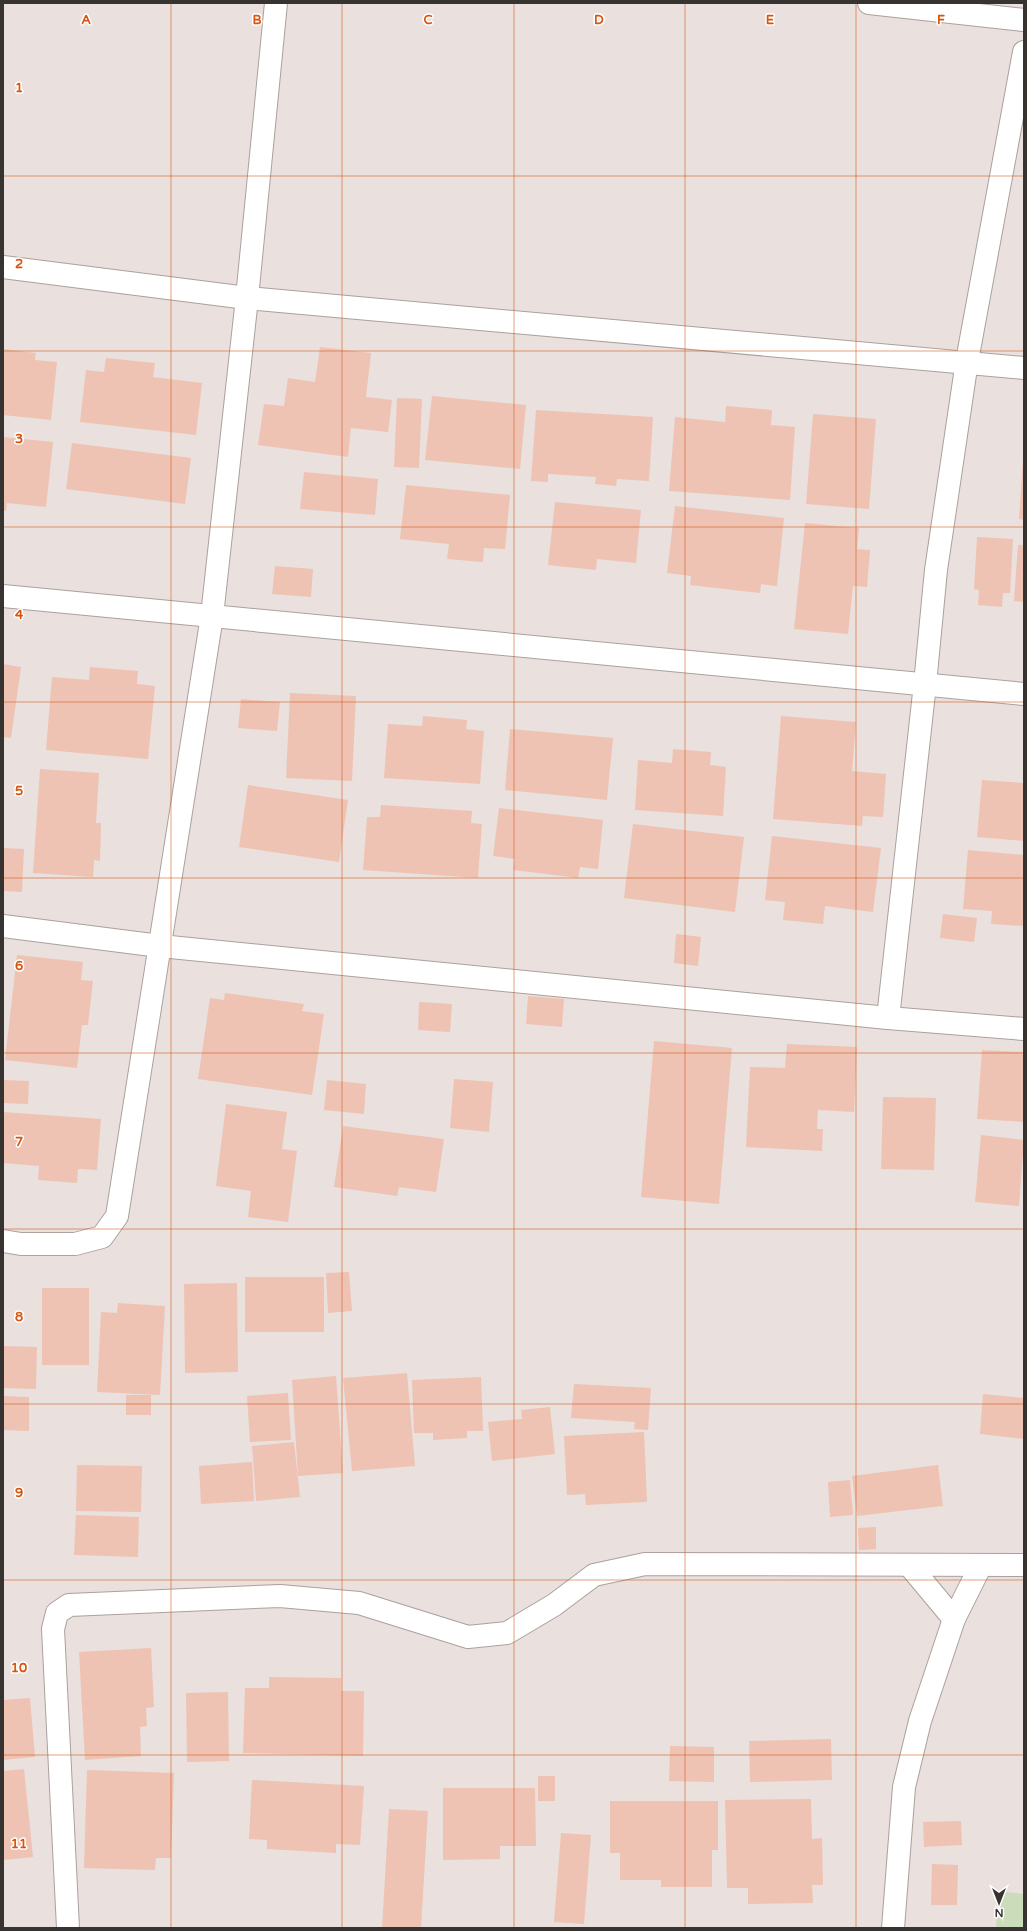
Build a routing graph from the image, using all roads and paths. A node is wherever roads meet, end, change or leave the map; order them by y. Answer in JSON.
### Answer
{"nodes":[{"id":1,"x":276,"y":3,"type":"edge"},
{"id":2,"x":869,"y":3,"type":"edge"},
{"id":3,"x":1024,"y":20,"type":"edge"},
{"id":4,"x":1024,"y":52,"type":"edge"},
{"id":5,"x":3,"y":266,"type":"edge"},
{"id":6,"x":247,"y":298,"type":"junction"},
{"id":7,"x":967,"y":361,"type":"junction"},
{"id":8,"x":1024,"y":368,"type":"edge"},
{"id":9,"x":3,"y":596,"type":"edge"},
{"id":10,"x":212,"y":616,"type":"junction"},
{"id":11,"x":925,"y":684,"type":"junction"},
{"id":12,"x":1024,"y":694,"type":"edge"},
{"id":13,"x":3,"y":926,"type":"edge"},
{"id":14,"x":160,"y":946,"type":"junction"},
{"id":15,"x":888,"y":1018,"type":"junction"},
{"id":16,"x":1024,"y":1029,"type":"edge"},
{"id":17,"x":3,"y":1241,"type":"edge"},
{"id":18,"x":909,"y":1565,"type":"junction"},
{"id":19,"x":981,"y":1565,"type":"junction"},
{"id":20,"x":1024,"y":1565,"type":"edge"},
{"id":21,"x":954,"y":1619,"type":"junction"},
{"id":22,"x":68,"y":1928,"type":"edge"},
{"id":23,"x":893,"y":1928,"type":"edge"}],
"edges":[{"from":1,"to":6,"type":"street"},
{"from":2,"to":3,"type":"street"},
{"from":4,"to":7,"type":"street"},
{"from":5,"to":6,"type":"street"},
{"from":6,"to":7,"type":"street"},
{"from":6,"to":10,"type":"street"},
{"from":7,"to":8,"type":"street"},
{"from":7,"to":11,"type":"street"},
{"from":9,"to":10,"type":"street"},
{"from":10,"to":11,"type":"street"},
{"from":10,"to":14,"type":"street"},
{"from":11,"to":12,"type":"street"},
{"from":11,"to":15,"type":"street"},
{"from":13,"to":14,"type":"street"},
{"from":14,"to":15,"type":"street"},
{"from":14,"to":17,"type":"street"},
{"from":15,"to":16,"type":"street"},
{"from":18,"to":19,"type":"street"},
{"from":18,"to":21,"type":"street"},
{"from":18,"to":22,"type":"street"},
{"from":19,"to":20,"type":"street"},
{"from":19,"to":21,"type":"street"},
{"from":21,"to":23,"type":"street"}]}
